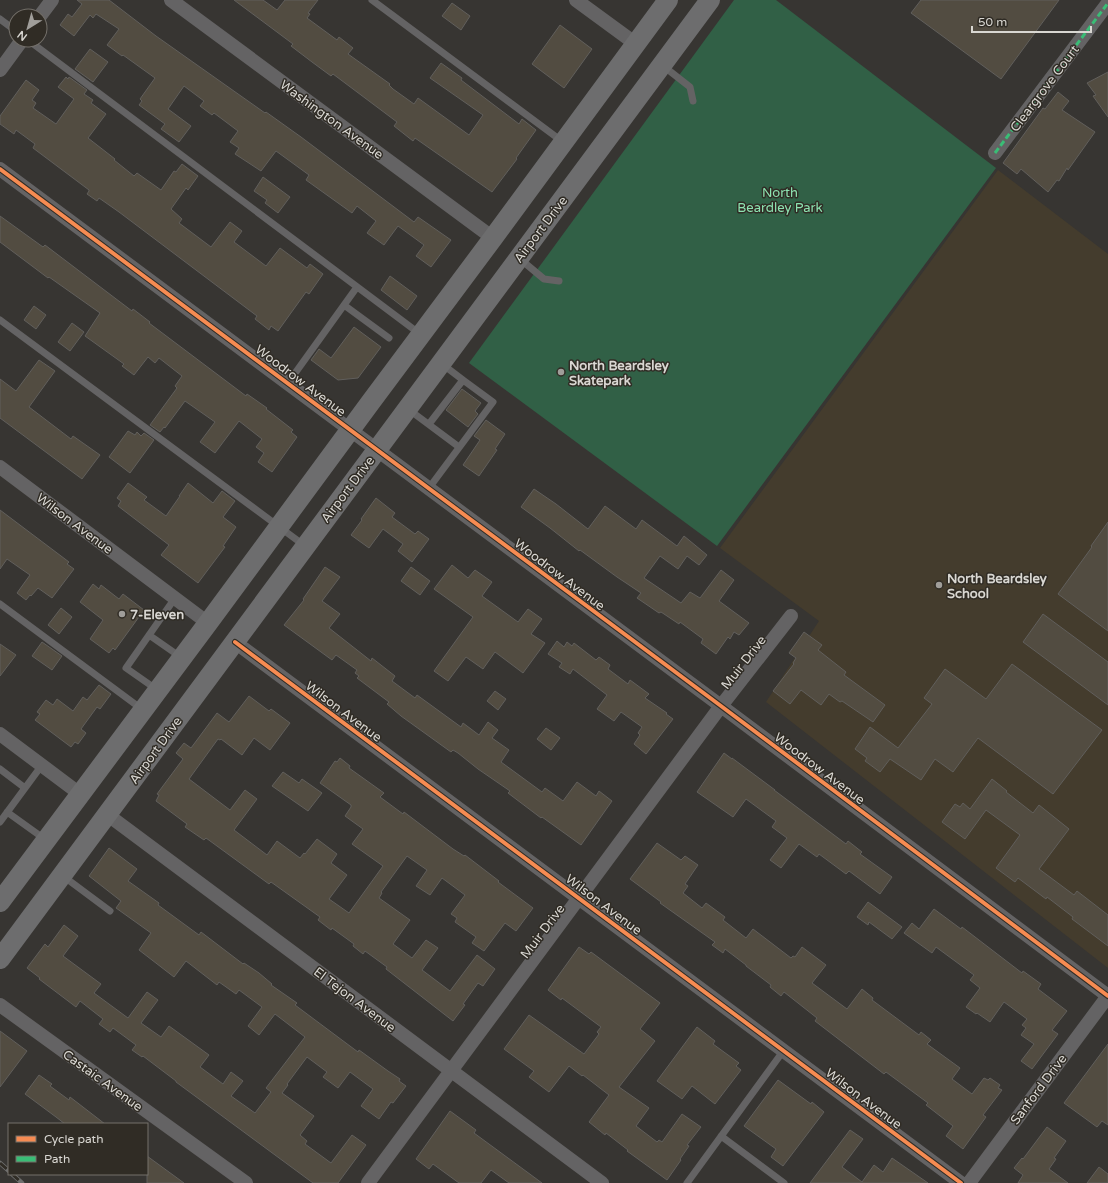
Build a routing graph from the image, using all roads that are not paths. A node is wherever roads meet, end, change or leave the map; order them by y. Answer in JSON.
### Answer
{"nodes":[{"id":1,"x":171,"y":0,"type":"edge"},
{"id":2,"x":372,"y":0,"type":"edge"},
{"id":3,"x":576,"y":0,"type":"edge"},
{"id":4,"x":668,"y":0,"type":"edge"},
{"id":5,"x":710,"y":0,"type":"edge"},
{"id":6,"x":1107,"y":8,"type":"edge"},
{"id":7,"x":636,"y":44,"type":"junction"},
{"id":8,"x":16,"y":48,"type":"edge"},
{"id":9,"x":39,"y":48,"type":"edge"},
{"id":10,"x":662,"y":65,"type":"junction"},
{"id":11,"x":0,"y":70,"type":"edge"},
{"id":12,"x":693,"y":101,"type":"dead end"},
{"id":13,"x":563,"y":142,"type":"junction"},
{"id":14,"x":995,"y":153,"type":"dead end"},
{"id":15,"x":0,"y":169,"type":"edge"},
{"id":16,"x":493,"y":238,"type":"junction"},
{"id":17,"x":518,"y":258,"type":"junction"},
{"id":18,"x":558,"y":281,"type":"dead end"},
{"id":19,"x":357,"y":287,"type":"junction"},
{"id":20,"x":344,"y":305,"type":"junction"},
{"id":21,"x":0,"y":320,"type":"edge"},
{"id":22,"x":420,"y":335,"type":"junction"},
{"id":23,"x":389,"y":338,"type":"dead end"},
{"id":24,"x":441,"y":363,"type":"junction"},
{"id":25,"x":463,"y":380,"type":"junction"},
{"id":26,"x":288,"y":383,"type":"junction"},
{"id":27,"x":407,"y":408,"type":"junction"},
{"id":28,"x":429,"y":424,"type":"junction"},
{"id":29,"x":350,"y":429,"type":"junction"},
{"id":30,"x":460,"y":447,"type":"junction"},
{"id":31,"x":376,"y":449,"type":"junction"},
{"id":32,"x":0,"y":467,"type":"edge"},
{"id":33,"x":429,"y":488,"type":"junction"},
{"id":34,"x":278,"y":526,"type":"junction"},
{"id":35,"x":305,"y":546,"type":"junction"},
{"id":36,"x":175,"y":598,"type":"junction"},
{"id":37,"x":0,"y":604,"type":"edge"},
{"id":38,"x":791,"y":616,"type":"dead end"},
{"id":39,"x":208,"y":623,"type":"junction"},
{"id":40,"x":149,"y":635,"type":"junction"},
{"id":41,"x":235,"y":642,"type":"junction"},
{"id":42,"x":182,"y":658,"type":"junction"},
{"id":43,"x":158,"y":690,"type":"junction"},
{"id":44,"x":721,"y":706,"type":"junction"},
{"id":45,"x":143,"y":710,"type":"junction"},
{"id":46,"x":0,"y":734,"type":"edge"},
{"id":47,"x":42,"y":765,"type":"junction"},
{"id":48,"x":0,"y":769,"type":"edge"},
{"id":49,"x":25,"y":788,"type":"junction"},
{"id":50,"x":80,"y":794,"type":"junction"},
{"id":51,"x":7,"y":812,"type":"junction"},
{"id":52,"x":108,"y":815,"type":"junction"},
{"id":53,"x":0,"y":822,"type":"edge"},
{"id":54,"x":46,"y":840,"type":"junction"},
{"id":55,"x":62,"y":875,"type":"junction"},
{"id":56,"x":579,"y":898,"type":"junction"},
{"id":57,"x":0,"y":902,"type":"edge"},
{"id":58,"x":110,"y":911,"type":"dead end"},
{"id":59,"x":0,"y":959,"type":"edge"},
{"id":60,"x":1108,"y":996,"type":"edge"},
{"id":61,"x":0,"y":1005,"type":"edge"},
{"id":62,"x":784,"y":1050,"type":"junction"},
{"id":63,"x":452,"y":1071,"type":"junction"},
{"id":64,"x":721,"y":1136,"type":"junction"},
{"id":65,"x":246,"y":1183,"type":"edge"},
{"id":66,"x":368,"y":1183,"type":"edge"},
{"id":67,"x":602,"y":1183,"type":"edge"},
{"id":68,"x":687,"y":1183,"type":"edge"},
{"id":69,"x":784,"y":1183,"type":"edge"},
{"id":70,"x":962,"y":1183,"type":"edge"},
{"id":71,"x":969,"y":1183,"type":"edge"}],
"edges":[{"from":1,"to":16,"type":"street","name":"Washington Avenue"},
{"from":2,"to":13,"type":"lane"},
{"from":3,"to":7,"type":"street"},
{"from":4,"to":7,"type":"main road"},
{"from":5,"to":10,"type":"main road","name":"Airport Drive"},
{"from":6,"to":14,"type":"street","name":"Cleargrove Court"},
{"from":7,"to":13,"type":"main road"},
{"from":8,"to":11,"type":"street"},
{"from":9,"to":19,"type":"lane"},
{"from":10,"to":12,"type":"lane"},
{"from":10,"to":17,"type":"main road","name":"Airport Drive"},
{"from":13,"to":16,"type":"main road"},
{"from":15,"to":26,"type":"street","name":"Woodrow Avenue"},
{"from":16,"to":22,"type":"main road"},
{"from":17,"to":18,"type":"lane"},
{"from":17,"to":24,"type":"main road","name":"Airport Drive"},
{"from":19,"to":20,"type":"lane"},
{"from":19,"to":22,"type":"lane"},
{"from":20,"to":23,"type":"lane"},
{"from":20,"to":26,"type":"lane"},
{"from":21,"to":34,"type":"lane"},
{"from":22,"to":29,"type":"main road"},
{"from":24,"to":25,"type":"lane"},
{"from":24,"to":27,"type":"main road","name":"Airport Drive"},
{"from":25,"to":28,"type":"lane"},
{"from":25,"to":30,"type":"lane"},
{"from":26,"to":29,"type":"street","name":"Woodrow Avenue"},
{"from":27,"to":28,"type":"lane"},
{"from":27,"to":31,"type":"main road","name":"Airport Drive"},
{"from":28,"to":30,"type":"lane"},
{"from":29,"to":31,"type":"street","name":"Woodrow Avenue"},
{"from":29,"to":34,"type":"main road"},
{"from":30,"to":33,"type":"lane"},
{"from":31,"to":33,"type":"street","name":"Woodrow Avenue"},
{"from":31,"to":35,"type":"main road","name":"Airport Drive"},
{"from":32,"to":36,"type":"street","name":"Wilson Avenue"},
{"from":33,"to":44,"type":"street","name":"Woodrow Avenue"},
{"from":34,"to":35,"type":"lane"},
{"from":34,"to":39,"type":"main road"},
{"from":35,"to":41,"type":"main road","name":"Airport Drive"},
{"from":36,"to":39,"type":"street","name":"Wilson Avenue"},
{"from":36,"to":40,"type":"lane"},
{"from":37,"to":45,"type":"lane"},
{"from":38,"to":44,"type":"street","name":"Muir Drive"},
{"from":39,"to":42,"type":"main road"},
{"from":40,"to":42,"type":"lane"},
{"from":40,"to":43,"type":"lane"},
{"from":41,"to":52,"type":"main road","name":"Airport Drive"},
{"from":41,"to":56,"type":"street","name":"Wilson Avenue"},
{"from":42,"to":43,"type":"main road"},
{"from":43,"to":45,"type":"main road"},
{"from":44,"to":56,"type":"street","name":"Muir Drive"},
{"from":44,"to":60,"type":"street","name":"Woodrow Avenue"},
{"from":45,"to":50,"type":"main road"},
{"from":46,"to":47,"type":"street"},
{"from":47,"to":49,"type":"lane"},
{"from":47,"to":50,"type":"street"},
{"from":48,"to":49,"type":"lane"},
{"from":49,"to":51,"type":"lane"},
{"from":50,"to":54,"type":"main road"},
{"from":51,"to":53,"type":"lane"},
{"from":51,"to":54,"type":"lane"},
{"from":52,"to":55,"type":"main road","name":"Airport Drive"},
{"from":52,"to":63,"type":"street","name":"El Tejon Avenue"},
{"from":54,"to":57,"type":"main road"},
{"from":55,"to":58,"type":"lane"},
{"from":55,"to":59,"type":"main road","name":"Airport Drive"},
{"from":56,"to":62,"type":"street","name":"Wilson Avenue"},
{"from":56,"to":63,"type":"street","name":"Muir Drive"},
{"from":60,"to":71,"type":"street","name":"Sanford Drive"},
{"from":61,"to":65,"type":"street","name":"Castaic Avenue"},
{"from":62,"to":64,"type":"lane"},
{"from":62,"to":70,"type":"street","name":"Wilson Avenue"},
{"from":63,"to":66,"type":"street","name":"Muir Drive"},
{"from":63,"to":67,"type":"street","name":"El Tejon Avenue"},
{"from":64,"to":68,"type":"lane"},
{"from":64,"to":69,"type":"lane"}]}
